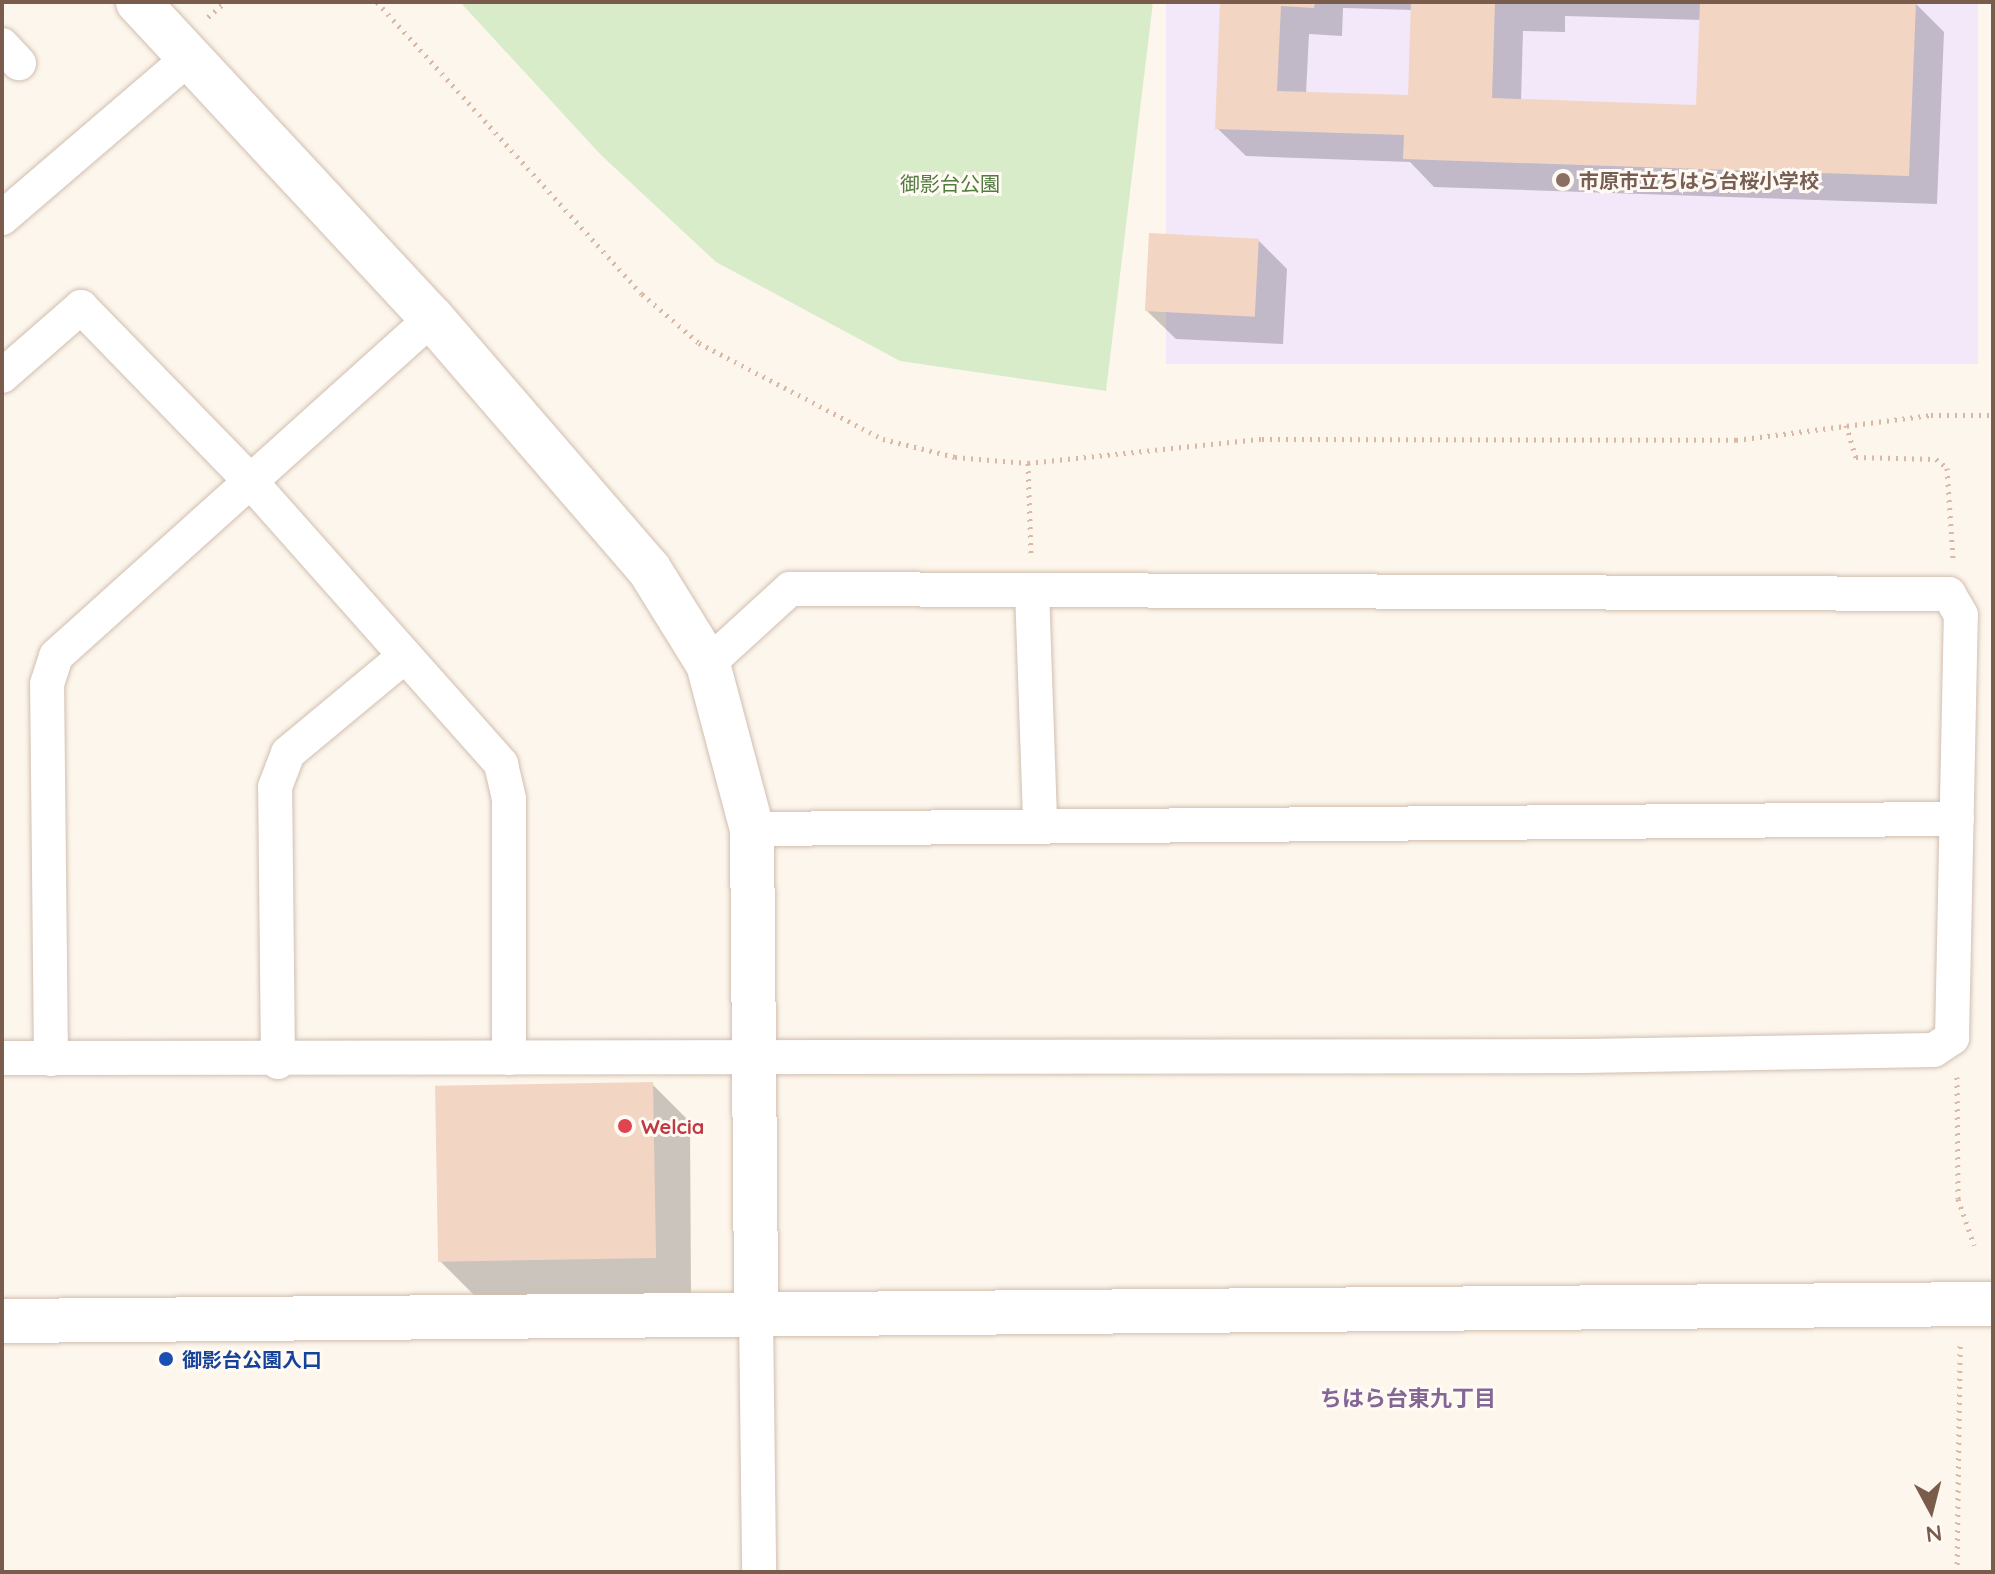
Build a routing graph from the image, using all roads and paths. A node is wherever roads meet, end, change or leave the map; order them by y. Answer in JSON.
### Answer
{"nodes":[{"id":1,"x":138,"y":2,"type":"edge"},
{"id":2,"x":377,"y":2,"type":"edge"},
{"id":3,"x":190,"y":57,"type":"junction"},
{"id":4,"x":2,"y":218,"type":"edge"},
{"id":5,"x":432,"y":318,"type":"junction"},
{"id":6,"x":2,"y":376,"type":"edge"},
{"id":7,"x":1993,"y":415,"type":"edge"},
{"id":8,"x":1846,"y":425,"type":"junction"},
{"id":9,"x":1028,"y":463,"type":"junction"},
{"id":10,"x":251,"y":482,"type":"junction"},
{"id":11,"x":1032,"y":590,"type":"junction"},
{"id":12,"x":1949,"y":594,"type":"junction"},
{"id":13,"x":405,"y":656,"type":"junction"},
{"id":14,"x":708,"y":664,"type":"junction"},
{"id":15,"x":1957,"y":819,"type":"junction"},
{"id":16,"x":1040,"y":821,"type":"junction"},
{"id":17,"x":752,"y":829,"type":"junction"},
{"id":18,"x":1942,"y":1045,"type":"junction"},
{"id":19,"x":755,"y":1055,"type":"junction"},
{"id":20,"x":2,"y":1058,"type":"edge"},
{"id":21,"x":509,"y":1058,"type":"junction"},
{"id":22,"x":51,"y":1059,"type":"junction"},
{"id":23,"x":278,"y":1062,"type":"junction"},
{"id":24,"x":1974,"y":1245,"type":"dead end"},
{"id":25,"x":1977,"y":1304,"type":"edge"},
{"id":26,"x":756,"y":1314,"type":"junction"},
{"id":27,"x":2,"y":1321,"type":"edge"},
{"id":28,"x":759,"y":1572,"type":"edge"},
{"id":29,"x":1957,"y":1572,"type":"edge"}],
"edges":[{"from":1,"to":3,"type":"street"},
{"from":2,"to":9,"type":"path"},
{"from":3,"to":4,"type":"street"},
{"from":3,"to":5,"type":"street"},
{"from":5,"to":10,"type":"street"},
{"from":5,"to":14,"type":"street"},
{"from":6,"to":10,"type":"street"},
{"from":7,"to":8,"type":"path"},
{"from":8,"to":9,"type":"path"},
{"from":8,"to":12,"type":"path"},
{"from":9,"to":11,"type":"path"},
{"from":10,"to":13,"type":"street"},
{"from":10,"to":22,"type":"street"},
{"from":11,"to":12,"type":"street"},
{"from":11,"to":14,"type":"street"},
{"from":11,"to":16,"type":"street"},
{"from":12,"to":15,"type":"street"},
{"from":13,"to":21,"type":"street"},
{"from":13,"to":23,"type":"street"},
{"from":14,"to":17,"type":"street"},
{"from":15,"to":16,"type":"street"},
{"from":15,"to":18,"type":"street"},
{"from":16,"to":17,"type":"street"},
{"from":17,"to":19,"type":"street"},
{"from":18,"to":19,"type":"street"},
{"from":18,"to":24,"type":"path"},
{"from":19,"to":21,"type":"street"},
{"from":19,"to":26,"type":"street"},
{"from":20,"to":22,"type":"street"},
{"from":21,"to":23,"type":"street"},
{"from":22,"to":23,"type":"street"},
{"from":25,"to":26,"type":"street"},
{"from":25,"to":29,"type":"path"},
{"from":26,"to":27,"type":"street"},
{"from":26,"to":28,"type":"street"}]}
